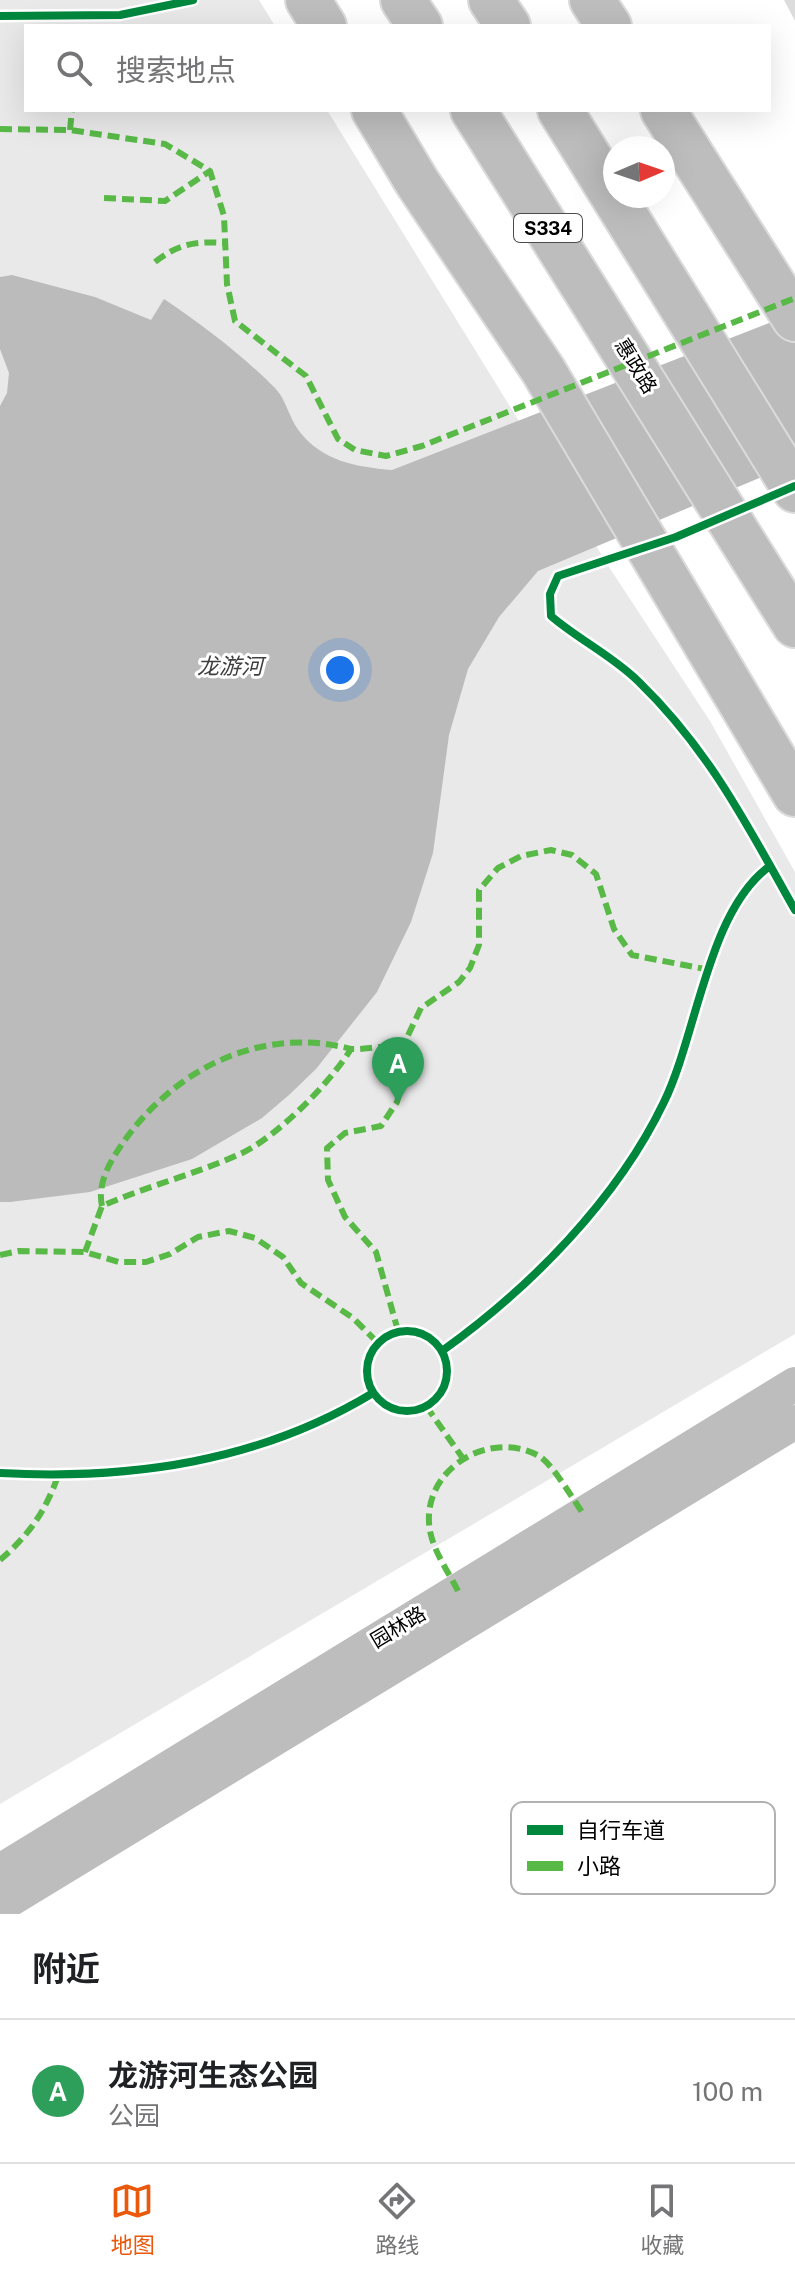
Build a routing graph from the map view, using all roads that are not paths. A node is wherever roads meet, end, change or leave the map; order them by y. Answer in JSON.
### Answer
{"nodes":[{"id":1,"x":308,"y":0,"type":"edge"},
{"id":2,"x":403,"y":0,"type":"edge"},
{"id":3,"x":491,"y":0,"type":"edge"},
{"id":4,"x":592,"y":0,"type":"edge"},
{"id":5,"x":323,"y":24,"type":"edge"},
{"id":6,"x":419,"y":24,"type":"edge"},
{"id":7,"x":507,"y":24,"type":"edge"},
{"id":8,"x":608,"y":24,"type":"edge"},
{"id":9,"x":375,"y":112,"type":"edge"},
{"id":10,"x":474,"y":112,"type":"edge"},
{"id":11,"x":561,"y":112,"type":"edge"},
{"id":12,"x":664,"y":112,"type":"edge"},
{"id":13,"x":784,"y":301,"type":"edge"},
{"id":14,"x":795,"y":490,"type":"edge"},
{"id":15,"x":795,"y":625,"type":"edge"},
{"id":16,"x":795,"y":794,"type":"edge"},
{"id":17,"x":795,"y":1384,"type":"edge"},
{"id":18,"x":795,"y":1422,"type":"edge"},
{"id":19,"x":0,"y":1871,"type":"edge"},
{"id":20,"x":0,"y":1906,"type":"edge"}],
"edges":[{"from":1,"to":5,"type":"main road"},
{"from":2,"to":6,"type":"main road"},
{"from":3,"to":7,"type":"main road"},
{"from":4,"to":8,"type":"main road"},
{"from":9,"to":16,"type":"main road"},
{"from":10,"to":15,"type":"main road","name":"惠政路","number":"S334"},
{"from":11,"to":14,"type":"main road"},
{"from":12,"to":13,"type":"main road"},
{"from":17,"to":19,"type":"street","name":"园林路"},
{"from":18,"to":20,"type":"street","name":"园林路"}]}
